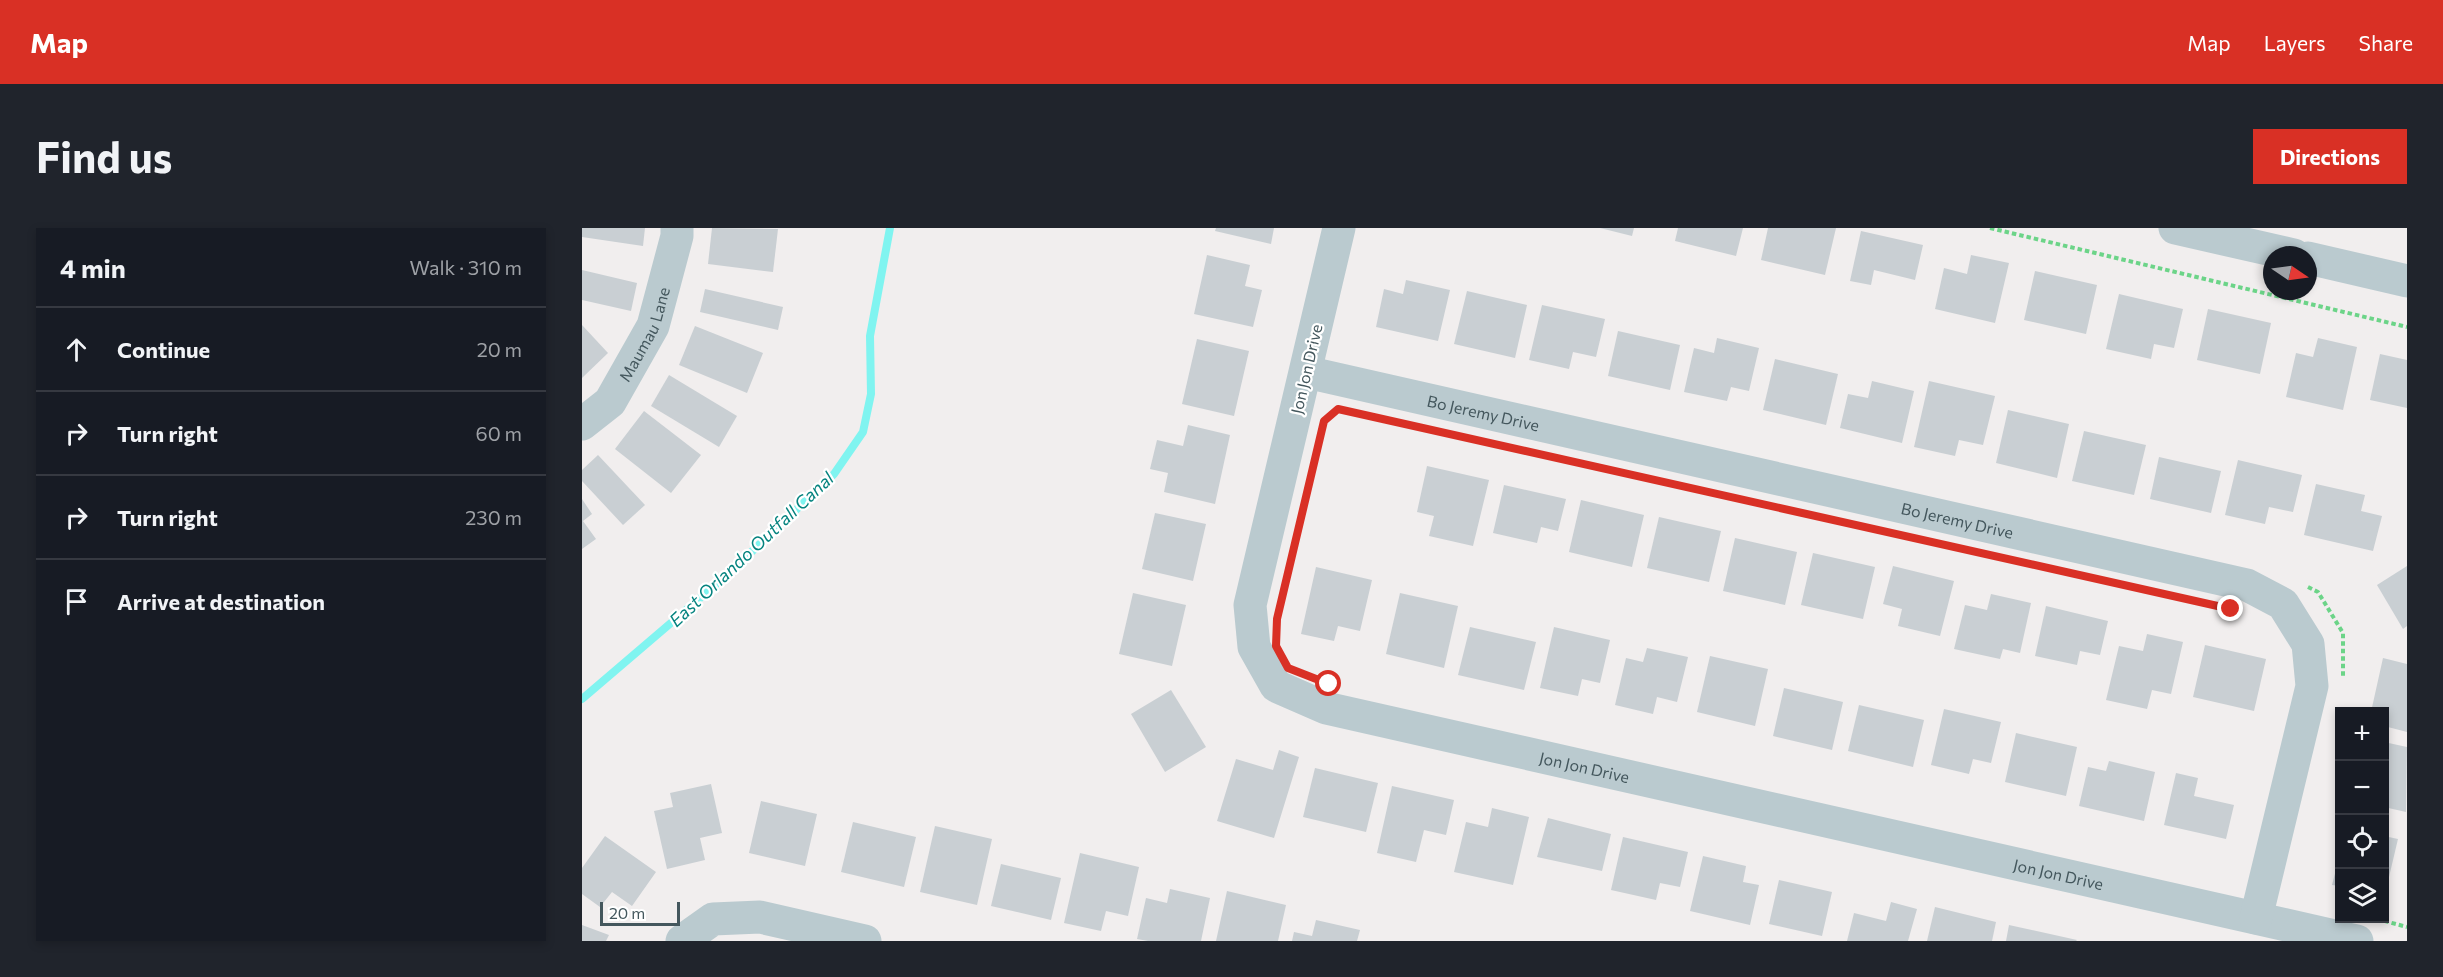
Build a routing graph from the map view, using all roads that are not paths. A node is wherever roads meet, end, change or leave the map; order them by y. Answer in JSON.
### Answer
{"nodes":[{"id":1,"x":677,"y":228,"type":"edge"},
{"id":2,"x":1339,"y":228,"type":"edge"},
{"id":3,"x":2175,"y":228,"type":"edge"},
{"id":4,"x":2263,"y":248,"type":"edge"},
{"id":5,"x":2317,"y":260,"type":"edge"},
{"id":6,"x":2407,"y":281,"type":"edge"},
{"id":7,"x":1306,"y":372,"type":"junction"},
{"id":8,"x":582,"y":424,"type":"edge"},
{"id":9,"x":2256,"y":918,"type":"junction"},
{"id":10,"x":682,"y":941,"type":"edge"},
{"id":11,"x":865,"y":941,"type":"edge"},
{"id":12,"x":2357,"y":941,"type":"edge"}],
"edges":[{"from":1,"to":8,"type":"street","name":"Maumau Lane"},
{"from":2,"to":7,"type":"street","name":"Jon Jon Drive"},
{"from":3,"to":4,"type":"street"},
{"from":5,"to":6,"type":"street"},
{"from":7,"to":9,"type":"street","name":"Bo Jeremy Drive"},
{"from":7,"to":9,"type":"street","name":"Jon Jon Drive"},
{"from":9,"to":12,"type":"street","name":"Jon Jon Drive"},
{"from":10,"to":11,"type":"street"}]}
